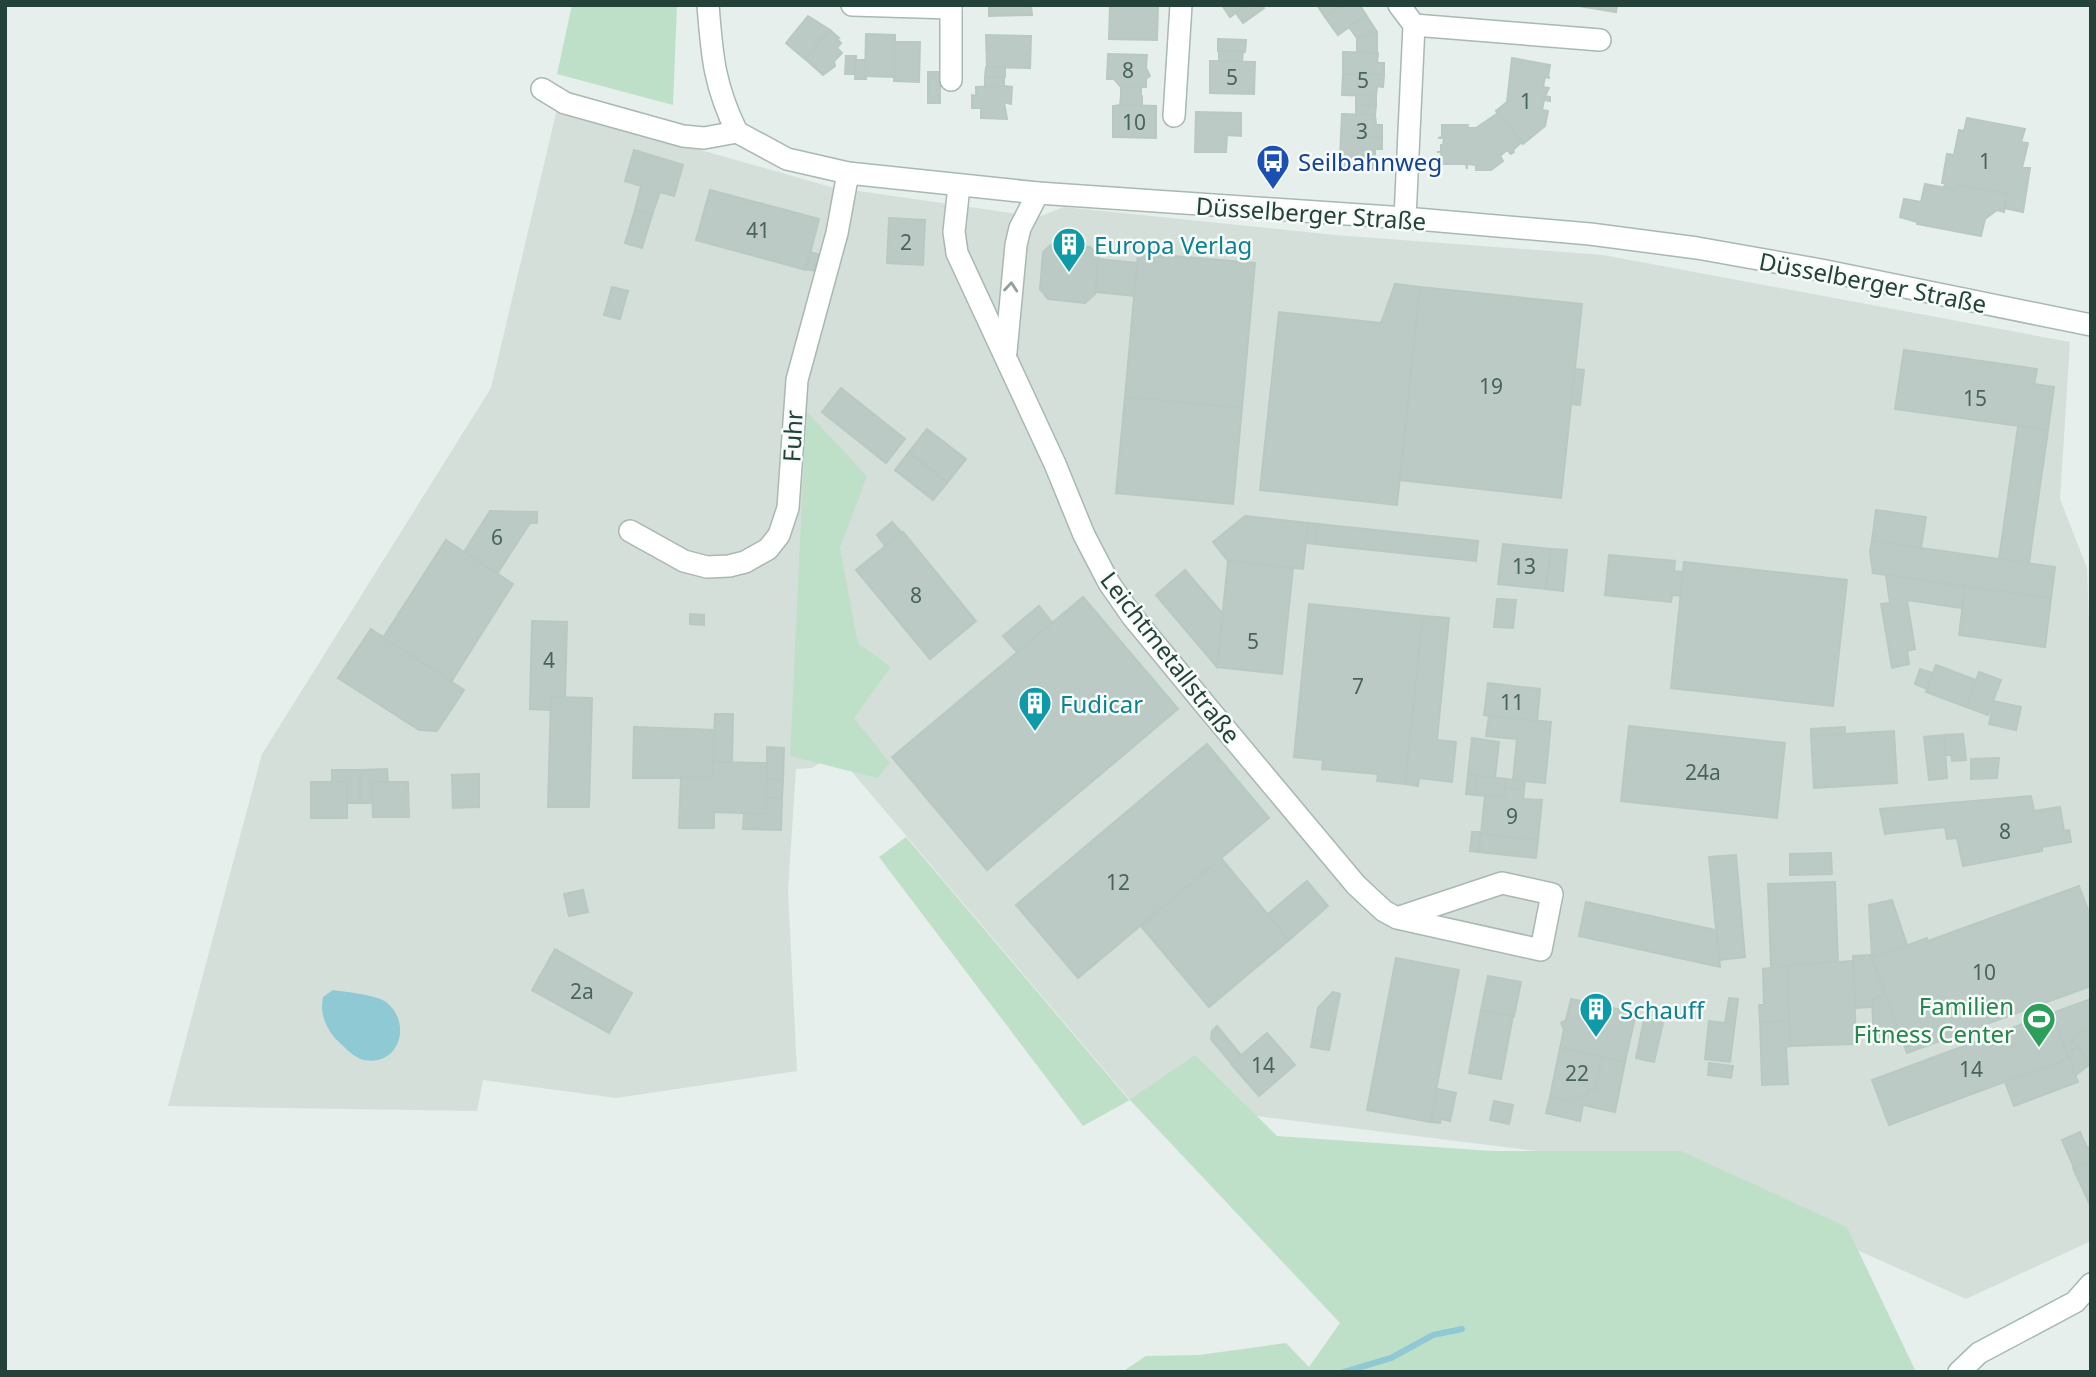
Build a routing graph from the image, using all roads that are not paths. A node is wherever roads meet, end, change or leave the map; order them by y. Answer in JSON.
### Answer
{"nodes":[{"id":1,"x":708,"y":5,"type":"edge"},
{"id":2,"x":852,"y":5,"type":"edge"},
{"id":3,"x":1181,"y":5,"type":"edge"},
{"id":4,"x":1399,"y":5,"type":"edge"},
{"id":5,"x":951,"y":7,"type":"edge"},
{"id":6,"x":1414,"y":26,"type":"junction"},
{"id":7,"x":1600,"y":40,"type":"dead end"},
{"id":8,"x":951,"y":80,"type":"dead end"},
{"id":9,"x":542,"y":89,"type":"dead end"},
{"id":10,"x":1174,"y":116,"type":"dead end"},
{"id":11,"x":737,"y":132,"type":"junction"},
{"id":12,"x":848,"y":173,"type":"junction"},
{"id":13,"x":959,"y":186,"type":"junction"},
{"id":14,"x":1038,"y":193,"type":"junction"},
{"id":15,"x":1405,"y":219,"type":"junction"},
{"id":16,"x":2091,"y":325,"type":"edge"},
{"id":17,"x":1006,"y":355,"type":"junction"},
{"id":18,"x":630,"y":531,"type":"dead end"},
{"id":19,"x":1397,"y":918,"type":"junction"},
{"id":20,"x":2091,"y":1284,"type":"edge"},
{"id":21,"x":1959,"y":1372,"type":"edge"}],
"edges":[{"from":1,"to":11,"type":"street"},
{"from":2,"to":5,"type":"street"},
{"from":3,"to":10,"type":"street"},
{"from":4,"to":6,"type":"street"},
{"from":5,"to":8,"type":"street"},
{"from":6,"to":7,"type":"street"},
{"from":6,"to":15,"type":"street"},
{"from":9,"to":11,"type":"street"},
{"from":11,"to":12,"type":"street","name":"Düsselberger Straße"},
{"from":12,"to":13,"type":"street","name":"Düsselberger Straße"},
{"from":12,"to":18,"type":"street","name":"Fuhr"},
{"from":13,"to":14,"type":"street","name":"Düsselberger Straße"},
{"from":13,"to":17,"type":"street","name":"Leichtmetallstraße"},
{"from":14,"to":15,"type":"street","name":"Düsselberger Straße"},
{"from":17,"to":14,"type":"street","name":"Leichtmetallstraße","one_way":true},
{"from":15,"to":16,"type":"street","name":"Düsselberger Straße"},
{"from":17,"to":19,"type":"street","name":"Leichtmetallstraße"},
{"from":19,"to":19,"type":"street","name":"Leichtmetallstraße"},
{"from":20,"to":21,"type":"street"}]}
